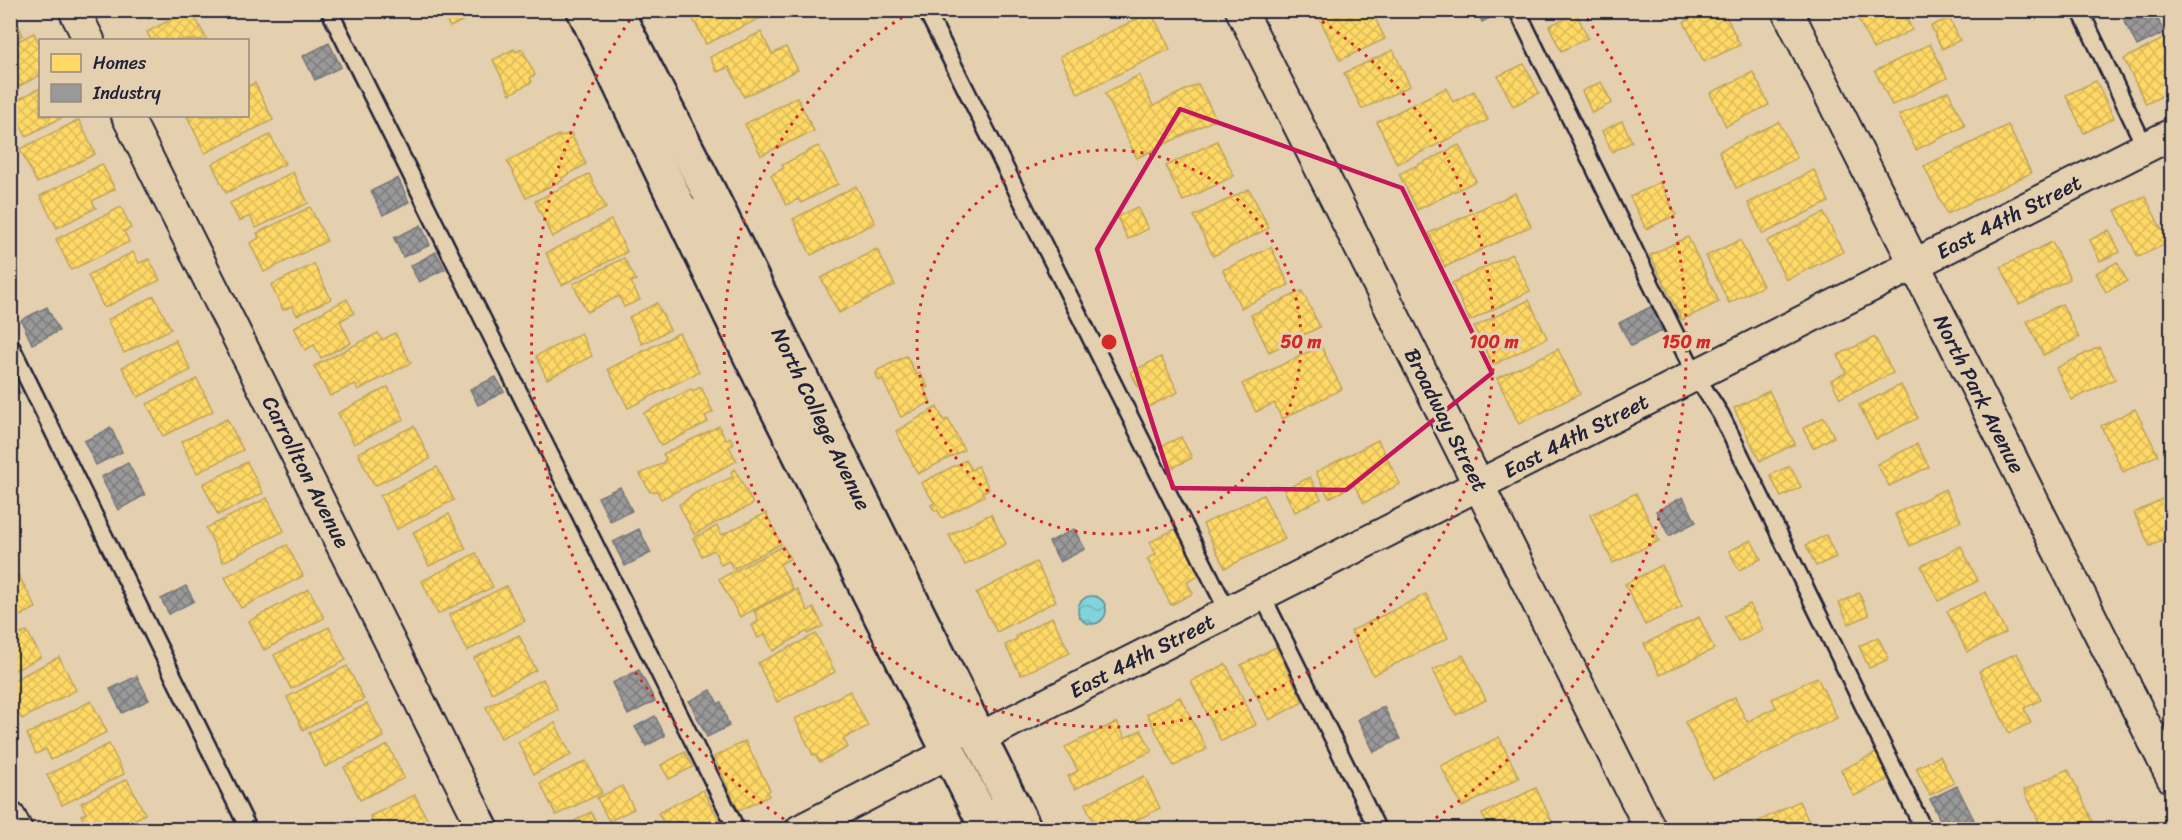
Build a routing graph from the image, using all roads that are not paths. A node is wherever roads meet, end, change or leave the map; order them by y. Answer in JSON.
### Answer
{"nodes":[{"id":1,"x":74,"y":10,"type":"edge"},
{"id":2,"x":329,"y":10,"type":"edge"},
{"id":3,"x":584,"y":10,"type":"edge"},
{"id":4,"x":599,"y":10,"type":"edge"},
{"id":5,"x":615,"y":10,"type":"edge"},
{"id":6,"x":926,"y":10,"type":"edge"},
{"id":7,"x":1241,"y":10,"type":"edge"},
{"id":8,"x":1517,"y":10,"type":"edge"},
{"id":9,"x":1787,"y":10,"type":"edge"},
{"id":10,"x":2080,"y":10,"type":"edge"},
{"id":11,"x":88,"y":39,"type":"edge"},
{"id":12,"x":128,"y":117,"type":"edge"},
{"id":13,"x":2172,"y":134,"type":"edge"},
{"id":14,"x":2145,"y":147,"type":"junction"},
{"id":15,"x":673,"y":159,"type":"dead end"},
{"id":16,"x":689,"y":191,"type":"dead end"},
{"id":17,"x":1915,"y":265,"type":"junction"},
{"id":18,"x":10,"y":344,"type":"edge"},
{"id":19,"x":1696,"y":376,"type":"junction"},
{"id":20,"x":1479,"y":485,"type":"junction"},
{"id":21,"x":1262,"y":595,"type":"junction"},
{"id":22,"x":1228,"y":612,"type":"junction"},
{"id":23,"x":966,"y":748,"type":"junction"},
{"id":24,"x":2172,"y":778,"type":"edge"},
{"id":25,"x":988,"y":794,"type":"dead end"},
{"id":26,"x":10,"y":817,"type":"edge"},
{"id":27,"x":17,"y":830,"type":"edge"},
{"id":28,"x":249,"y":830,"type":"edge"},
{"id":29,"x":484,"y":830,"type":"edge"},
{"id":30,"x":737,"y":830,"type":"edge"},
{"id":31,"x":800,"y":830,"type":"edge"},
{"id":32,"x":988,"y":830,"type":"edge"},
{"id":33,"x":1006,"y":830,"type":"edge"},
{"id":34,"x":1025,"y":830,"type":"edge"},
{"id":35,"x":1378,"y":830,"type":"edge"},
{"id":36,"x":1652,"y":830,"type":"edge"},
{"id":37,"x":1924,"y":830,"type":"edge"}],
"edges":[{"from":1,"to":11,"type":"street"},
{"from":2,"to":30,"type":"lane"},
{"from":3,"to":23,"type":"main road","name":"North College Avenue"},
{"from":4,"to":15,"type":"lane"},
{"from":5,"to":23,"type":"main road","name":"North College Avenue"},
{"from":6,"to":22,"type":"lane"},
{"from":7,"to":20,"type":"street","name":"Broadway Street"},
{"from":8,"to":19,"type":"lane"},
{"from":9,"to":17,"type":"street","name":"North Park Avenue"},
{"from":10,"to":14,"type":"lane"},
{"from":12,"to":29,"type":"street","name":"Carrollton Avenue"},
{"from":13,"to":14,"type":"street","name":"East 44th Street"},
{"from":14,"to":17,"type":"street","name":"East 44th Street"},
{"from":16,"to":23,"type":"lane","name":"North College Avenue"},
{"from":17,"to":19,"type":"street","name":"East 44th Street"},
{"from":17,"to":24,"type":"street","name":"North Park Avenue"},
{"from":18,"to":28,"type":"lane"},
{"from":19,"to":20,"type":"street","name":"East 44th Street"},
{"from":19,"to":37,"type":"lane"},
{"from":20,"to":21,"type":"street","name":"East 44th Street"},
{"from":20,"to":36,"type":"street","name":"Broadway Street"},
{"from":21,"to":22,"type":"street","name":"East 44th Street"},
{"from":21,"to":35,"type":"lane"},
{"from":22,"to":23,"type":"street","name":"East 44th Street"},
{"from":23,"to":31,"type":"street","name":"East 44th Street"},
{"from":23,"to":32,"type":"main road","name":"North College Avenue"},
{"from":23,"to":34,"type":"main road","name":"North College Avenue"},
{"from":25,"to":33,"type":"lane"},
{"from":26,"to":27,"type":"street"}]}
